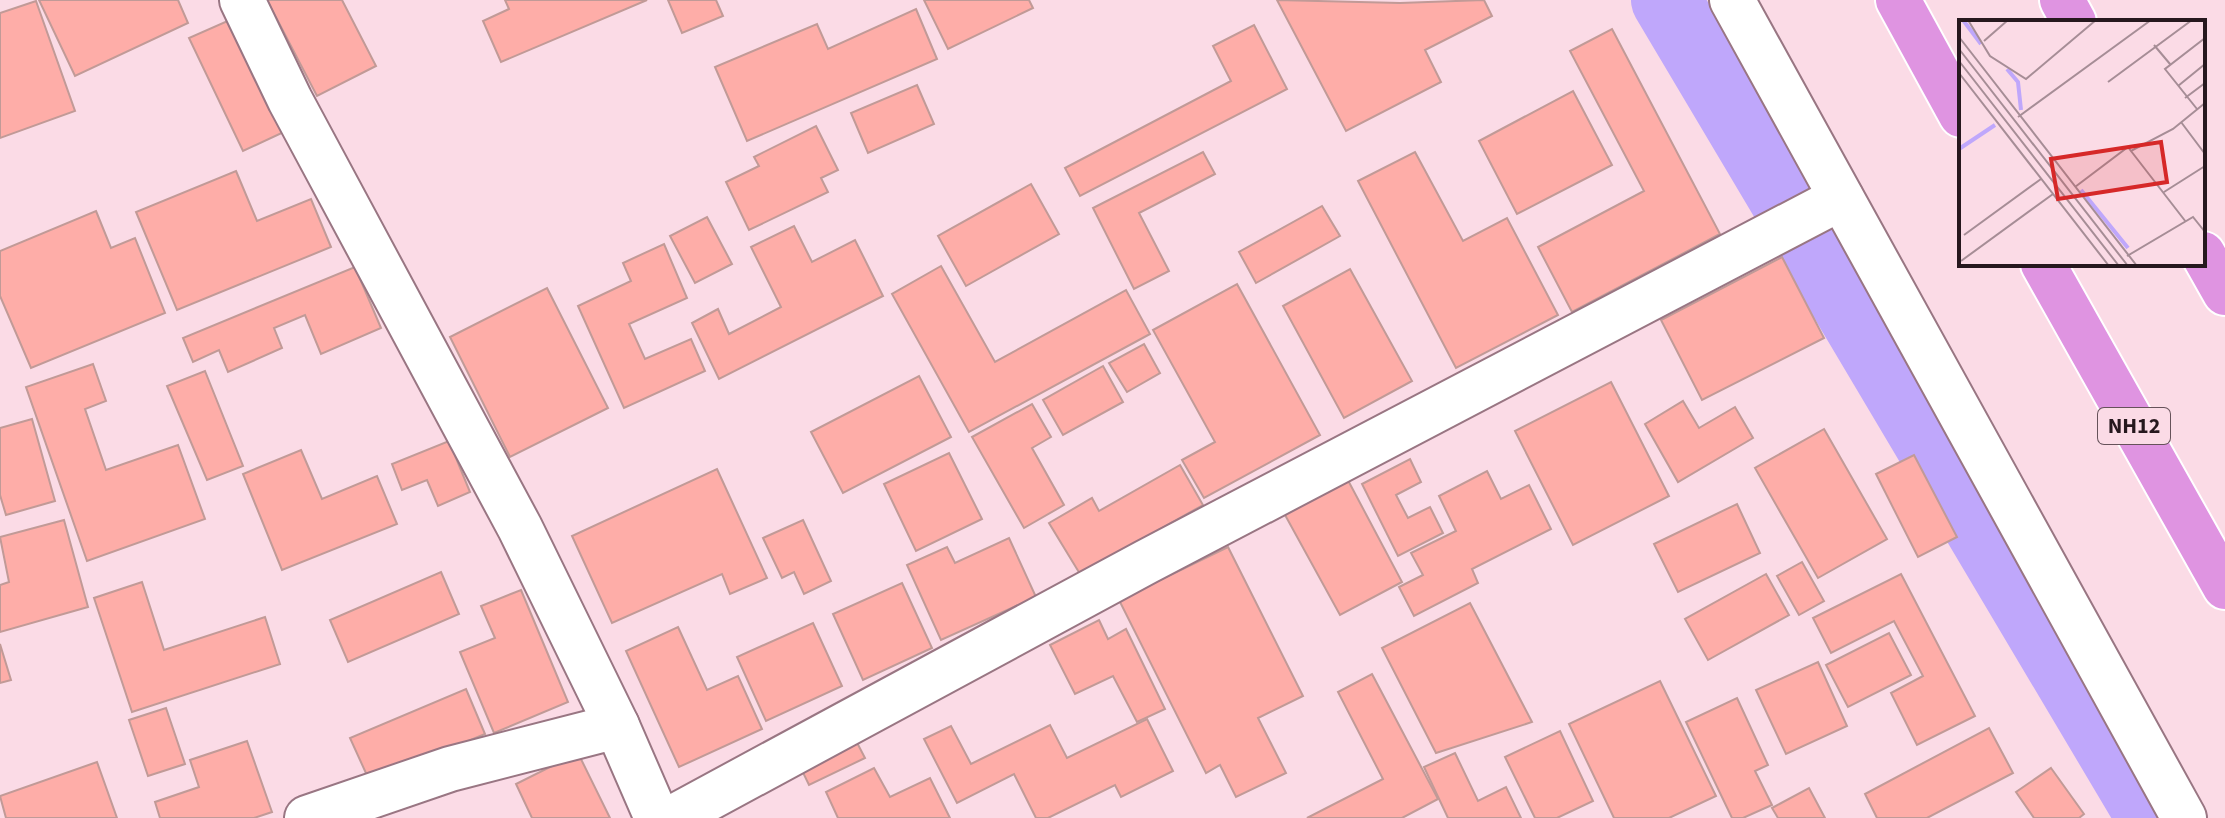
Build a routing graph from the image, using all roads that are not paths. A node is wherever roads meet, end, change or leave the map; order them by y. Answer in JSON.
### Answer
{"nodes":[{"id":1,"x":242,"y":0,"type":"edge"},
{"id":2,"x":1732,"y":0,"type":"edge"},
{"id":3,"x":1898,"y":0,"type":"edge"},
{"id":4,"x":2062,"y":0,"type":"edge"},
{"id":5,"x":2073,"y":20,"type":"edge"},
{"id":6,"x":1959,"y":111,"type":"edge"},
{"id":7,"x":1809,"y":216,"type":"junction"},
{"id":8,"x":2205,"y":258,"type":"edge"},
{"id":9,"x":2044,"y":266,"type":"edge"},
{"id":10,"x":2225,"y":293,"type":"edge"},
{"id":11,"x":2225,"y":587,"type":"edge"},
{"id":12,"x":617,"y":726,"type":"junction"},
{"id":13,"x":307,"y":818,"type":"edge"},
{"id":14,"x":657,"y":818,"type":"edge"},
{"id":15,"x":672,"y":818,"type":"edge"},
{"id":16,"x":2184,"y":818,"type":"edge"}],
"edges":[{"from":1,"to":12,"type":"street"},
{"from":2,"to":7,"type":"street"},
{"from":3,"to":6,"type":"highway"},
{"from":4,"to":5,"type":"highway"},
{"from":7,"to":15,"type":"street"},
{"from":7,"to":16,"type":"street"},
{"from":8,"to":10,"type":"highway"},
{"from":9,"to":11,"type":"highway","number":"NH12"},
{"from":12,"to":13,"type":"street"},
{"from":12,"to":14,"type":"street"}]}
